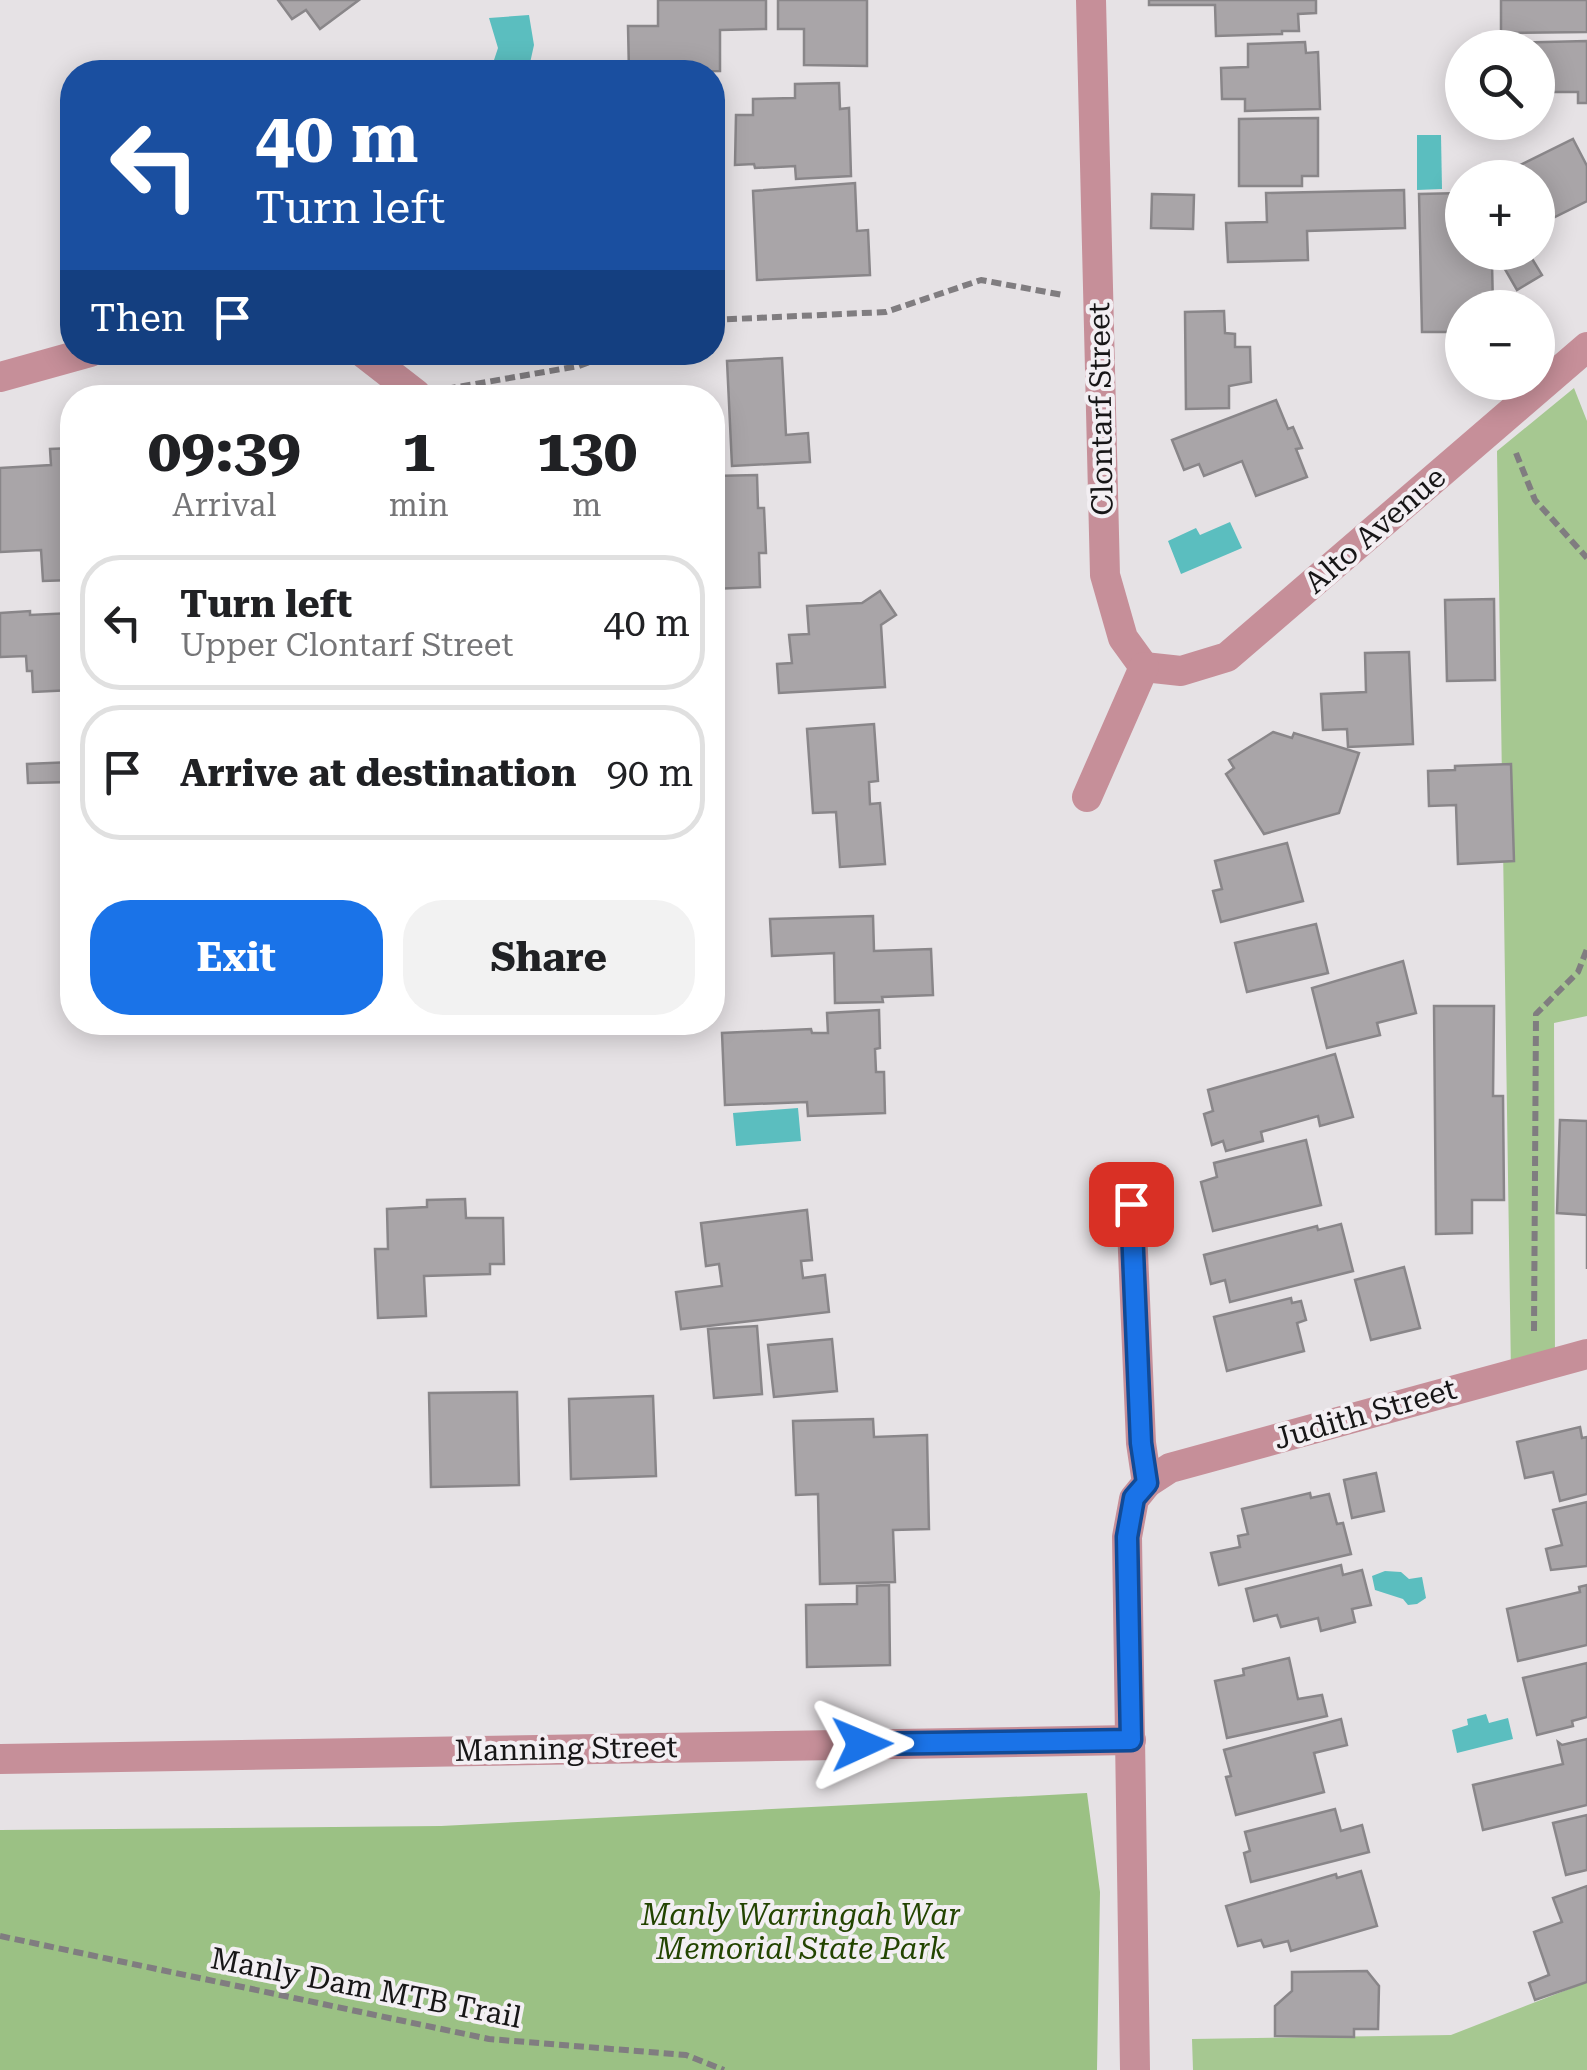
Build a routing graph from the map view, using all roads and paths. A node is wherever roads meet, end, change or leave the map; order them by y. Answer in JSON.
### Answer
{"nodes":[{"id":1,"x":1091,"y":0,"type":"edge"},
{"id":2,"x":1099,"y":302,"type":"junction"},
{"id":3,"x":725,"y":319,"type":"edge"},
{"id":4,"x":1587,"y":347,"type":"edge"},
{"id":5,"x":60,"y":360,"type":"edge"},
{"id":6,"x":379,"y":365,"type":"edge"},
{"id":7,"x":583,"y":365,"type":"edge"},
{"id":8,"x":0,"y":377,"type":"edge"},
{"id":9,"x":404,"y":385,"type":"edge"},
{"id":10,"x":469,"y":385,"type":"edge"},
{"id":11,"x":1510,"y":438,"type":"dead end"},
{"id":12,"x":1587,"y":558,"type":"edge"},
{"id":13,"x":1144,"y":666,"type":"junction"},
{"id":14,"x":1087,"y":797,"type":"dead end"},
{"id":15,"x":1587,"y":949,"type":"edge"},
{"id":16,"x":1131,"y":1204,"type":"dead end"},
{"id":17,"x":1587,"y":1354,"type":"edge"},
{"id":18,"x":1534,"y":1368,"type":"junction"},
{"id":19,"x":1147,"y":1483,"type":"junction"},
{"id":20,"x":1131,"y":1740,"type":"junction"},
{"id":21,"x":0,"y":1760,"type":"edge"},
{"id":22,"x":0,"y":1936,"type":"edge"},
{"id":23,"x":724,"y":2070,"type":"edge"},
{"id":24,"x":1136,"y":2070,"type":"edge"}],
"edges":[{"from":1,"to":2,"type":"street","name":"Clontarf Street"},
{"from":2,"to":3,"type":"path"},
{"from":2,"to":13,"type":"street","name":"Clontarf Street"},
{"from":4,"to":13,"type":"street","name":"Alto Avenue"},
{"from":5,"to":8,"type":"street"},
{"from":6,"to":9,"type":"street"},
{"from":7,"to":10,"type":"path"},
{"from":11,"to":12,"type":"path"},
{"from":13,"to":14,"type":"street"},
{"from":15,"to":18,"type":"path"},
{"from":16,"to":19,"type":"street"},
{"from":17,"to":18,"type":"street","name":"Judith Street"},
{"from":18,"to":19,"type":"street","name":"Judith Street"},
{"from":19,"to":20,"type":"street"},
{"from":20,"to":21,"type":"street","name":"Manning Street"},
{"from":20,"to":24,"type":"street"},
{"from":22,"to":23,"type":"path","name":"Manly Dam MTB Trail"}]}
